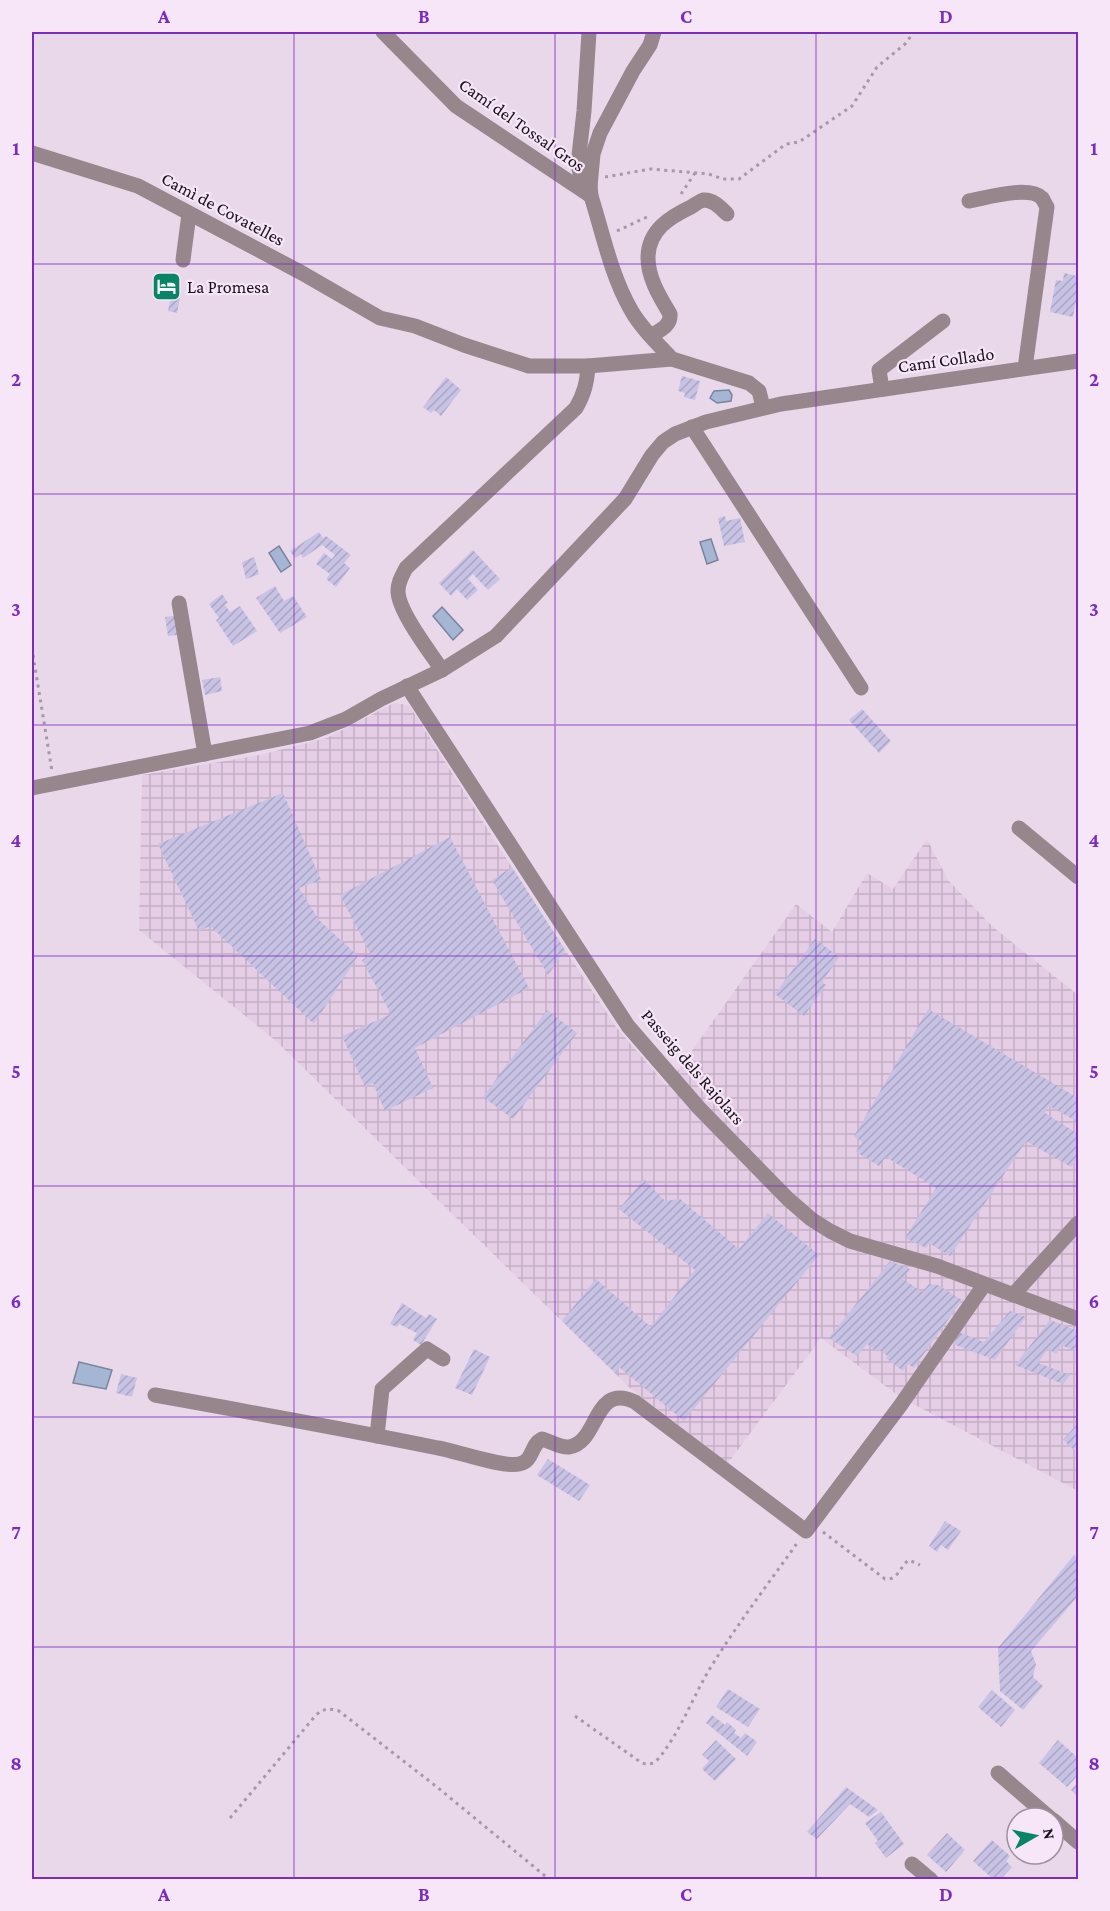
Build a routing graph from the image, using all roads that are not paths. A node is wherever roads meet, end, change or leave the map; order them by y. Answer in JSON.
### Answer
{"nodes":[{"id":1,"x":383,"y":32,"type":"edge"},
{"id":2,"x":589,"y":32,"type":"edge"},
{"id":3,"x":654,"y":32,"type":"edge"},
{"id":4,"x":32,"y":153,"type":"edge"},
{"id":5,"x":591,"y":187,"type":"junction"},
{"id":6,"x":969,"y":201,"type":"dead end"},
{"id":7,"x":189,"y":214,"type":"junction"},
{"id":8,"x":727,"y":214,"type":"dead end"},
{"id":9,"x":183,"y":260,"type":"dead end"},
{"id":10,"x":943,"y":321,"type":"dead end"},
{"id":11,"x":651,"y":336,"type":"junction"},
{"id":12,"x":672,"y":359,"type":"junction"},
{"id":13,"x":1078,"y":361,"type":"edge"},
{"id":14,"x":588,"y":366,"type":"junction"},
{"id":15,"x":1025,"y":368,"type":"junction"},
{"id":16,"x":882,"y":389,"type":"junction"},
{"id":17,"x":763,"y":407,"type":"junction"},
{"id":18,"x":692,"y":427,"type":"junction"},
{"id":19,"x":179,"y":603,"type":"dead end"},
{"id":20,"x":442,"y":670,"type":"junction"},
{"id":21,"x":407,"y":686,"type":"junction"},
{"id":22,"x":861,"y":688,"type":"dead end"},
{"id":23,"x":205,"y":754,"type":"junction"},
{"id":24,"x":32,"y":788,"type":"edge"},
{"id":25,"x":1019,"y":828,"type":"dead end"},
{"id":26,"x":1078,"y":877,"type":"edge"},
{"id":27,"x":1078,"y":1223,"type":"edge"},
{"id":28,"x":984,"y":1285,"type":"junction"},
{"id":29,"x":1013,"y":1295,"type":"junction"},
{"id":30,"x":1078,"y":1319,"type":"edge"},
{"id":31,"x":443,"y":1359,"type":"dead end"},
{"id":32,"x":156,"y":1395,"type":"dead end"},
{"id":33,"x":377,"y":1436,"type":"junction"},
{"id":34,"x":998,"y":1773,"type":"dead end"},
{"id":35,"x":1037,"y":1806,"type":"edge"},
{"id":36,"x":1065,"y":1830,"type":"edge"},
{"id":37,"x":1078,"y":1842,"type":"edge"},
{"id":38,"x":912,"y":1864,"type":"dead end"},
{"id":39,"x":931,"y":1880,"type":"edge"}],
"edges":[{"from":1,"to":5,"type":"street","name":"Camí del Tossal Gros"},
{"from":2,"to":5,"type":"street"},
{"from":3,"to":5,"type":"street"},
{"from":4,"to":7,"type":"street","name":"Camì de Covatelles"},
{"from":5,"to":11,"type":"street"},
{"from":6,"to":15,"type":"street"},
{"from":7,"to":9,"type":"street"},
{"from":7,"to":14,"type":"street","name":"Camì de Covatelles"},
{"from":8,"to":11,"type":"street"},
{"from":10,"to":16,"type":"street"},
{"from":11,"to":12,"type":"street"},
{"from":12,"to":14,"type":"street","name":"Camì de Covatelles"},
{"from":12,"to":17,"type":"street"},
{"from":13,"to":15,"type":"street","name":"Camí Collado"},
{"from":14,"to":20,"type":"street"},
{"from":15,"to":16,"type":"street","name":"Camí Collado"},
{"from":16,"to":17,"type":"street","name":"Camí Collado"},
{"from":17,"to":18,"type":"street","name":"Camí Collado"},
{"from":18,"to":20,"type":"street","name":"Camí Collado"},
{"from":18,"to":22,"type":"street"},
{"from":19,"to":23,"type":"street"},
{"from":20,"to":21,"type":"street","name":"Camí Collado"},
{"from":21,"to":23,"type":"street","name":"Camí Collado"},
{"from":21,"to":28,"type":"street","name":"Passeig dels Rajolars"},
{"from":23,"to":24,"type":"street","name":"Camí Collado"},
{"from":25,"to":26,"type":"street"},
{"from":27,"to":29,"type":"street"},
{"from":28,"to":29,"type":"street","name":"Passeig dels Rajolars"},
{"from":28,"to":33,"type":"street"},
{"from":29,"to":30,"type":"street","name":"Passeig dels Rajolars"},
{"from":31,"to":33,"type":"street"},
{"from":32,"to":33,"type":"street"},
{"from":34,"to":35,"type":"street"},
{"from":36,"to":37,"type":"street"},
{"from":38,"to":39,"type":"street"}]}
